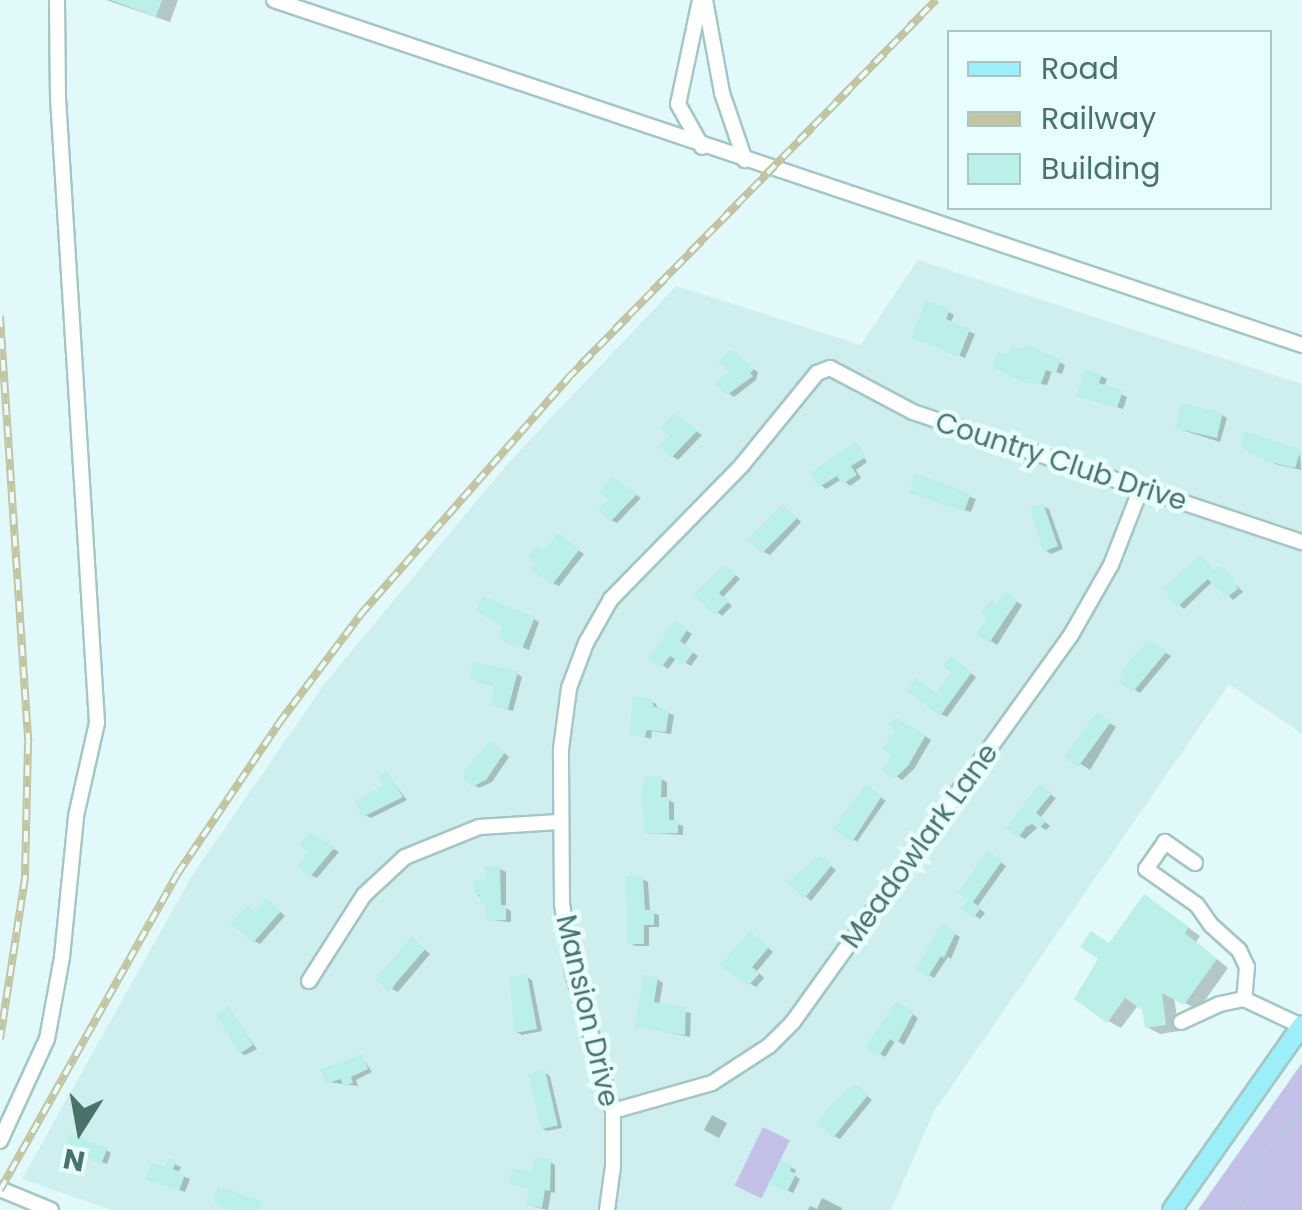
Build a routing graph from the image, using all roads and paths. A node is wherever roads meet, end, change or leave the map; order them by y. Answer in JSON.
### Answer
{"nodes":[{"id":1,"x":58,"y":0,"type":"edge"},
{"id":2,"x":274,"y":0,"type":"edge"},
{"id":3,"x":702,"y":0,"type":"edge"},
{"id":4,"x":702,"y":147,"type":"junction"},
{"id":5,"x":745,"y":160,"type":"junction"},
{"id":6,"x":1302,"y":345,"type":"edge"},
{"id":7,"x":826,"y":368,"type":"joint"},
{"id":8,"x":1141,"y":488,"type":"junction"},
{"id":9,"x":1302,"y":542,"type":"edge"},
{"id":10,"x":559,"y":822,"type":"junction"},
{"id":11,"x":1195,"y":864,"type":"dead end"},
{"id":12,"x":308,"y":981,"type":"dead end"},
{"id":13,"x":1244,"y":999,"type":"junction"},
{"id":14,"x":1181,"y":1022,"type":"dead end"},
{"id":15,"x":1302,"y":1026,"type":"edge"},
{"id":16,"x":612,"y":1110,"type":"junction"},
{"id":17,"x":1302,"y":1110,"type":"edge"},
{"id":18,"x":0,"y":1140,"type":"edge"},
{"id":19,"x":0,"y":1189,"type":"edge"},
{"id":20,"x":51,"y":1210,"type":"edge"},
{"id":21,"x":607,"y":1210,"type":"edge"},
{"id":22,"x":1172,"y":1210,"type":"edge"},
{"id":23,"x":1236,"y":1210,"type":"edge"}],
"edges":[{"from":1,"to":18,"type":"street"},
{"from":2,"to":4,"type":"street"},
{"from":3,"to":4,"type":"street"},
{"from":3,"to":5,"type":"street"},
{"from":4,"to":5,"type":"street"},
{"from":5,"to":6,"type":"street"},
{"from":7,"to":8,"type":"street","name":"Country Club Drive"},
{"from":7,"to":10,"type":"street","name":"Mansion Drive"},
{"from":8,"to":9,"type":"street","name":"Country Club Drive"},
{"from":8,"to":16,"type":"street","name":"Meadowlark Lane"},
{"from":10,"to":12,"type":"street"},
{"from":10,"to":16,"type":"street","name":"Mansion Drive"},
{"from":11,"to":13,"type":"street"},
{"from":13,"to":14,"type":"street"},
{"from":13,"to":15,"type":"street"},
{"from":15,"to":22,"type":"main road"},
{"from":16,"to":21,"type":"street","name":"Mansion Drive"},
{"from":17,"to":23,"type":"path"},
{"from":19,"to":20,"type":"street"}]}
